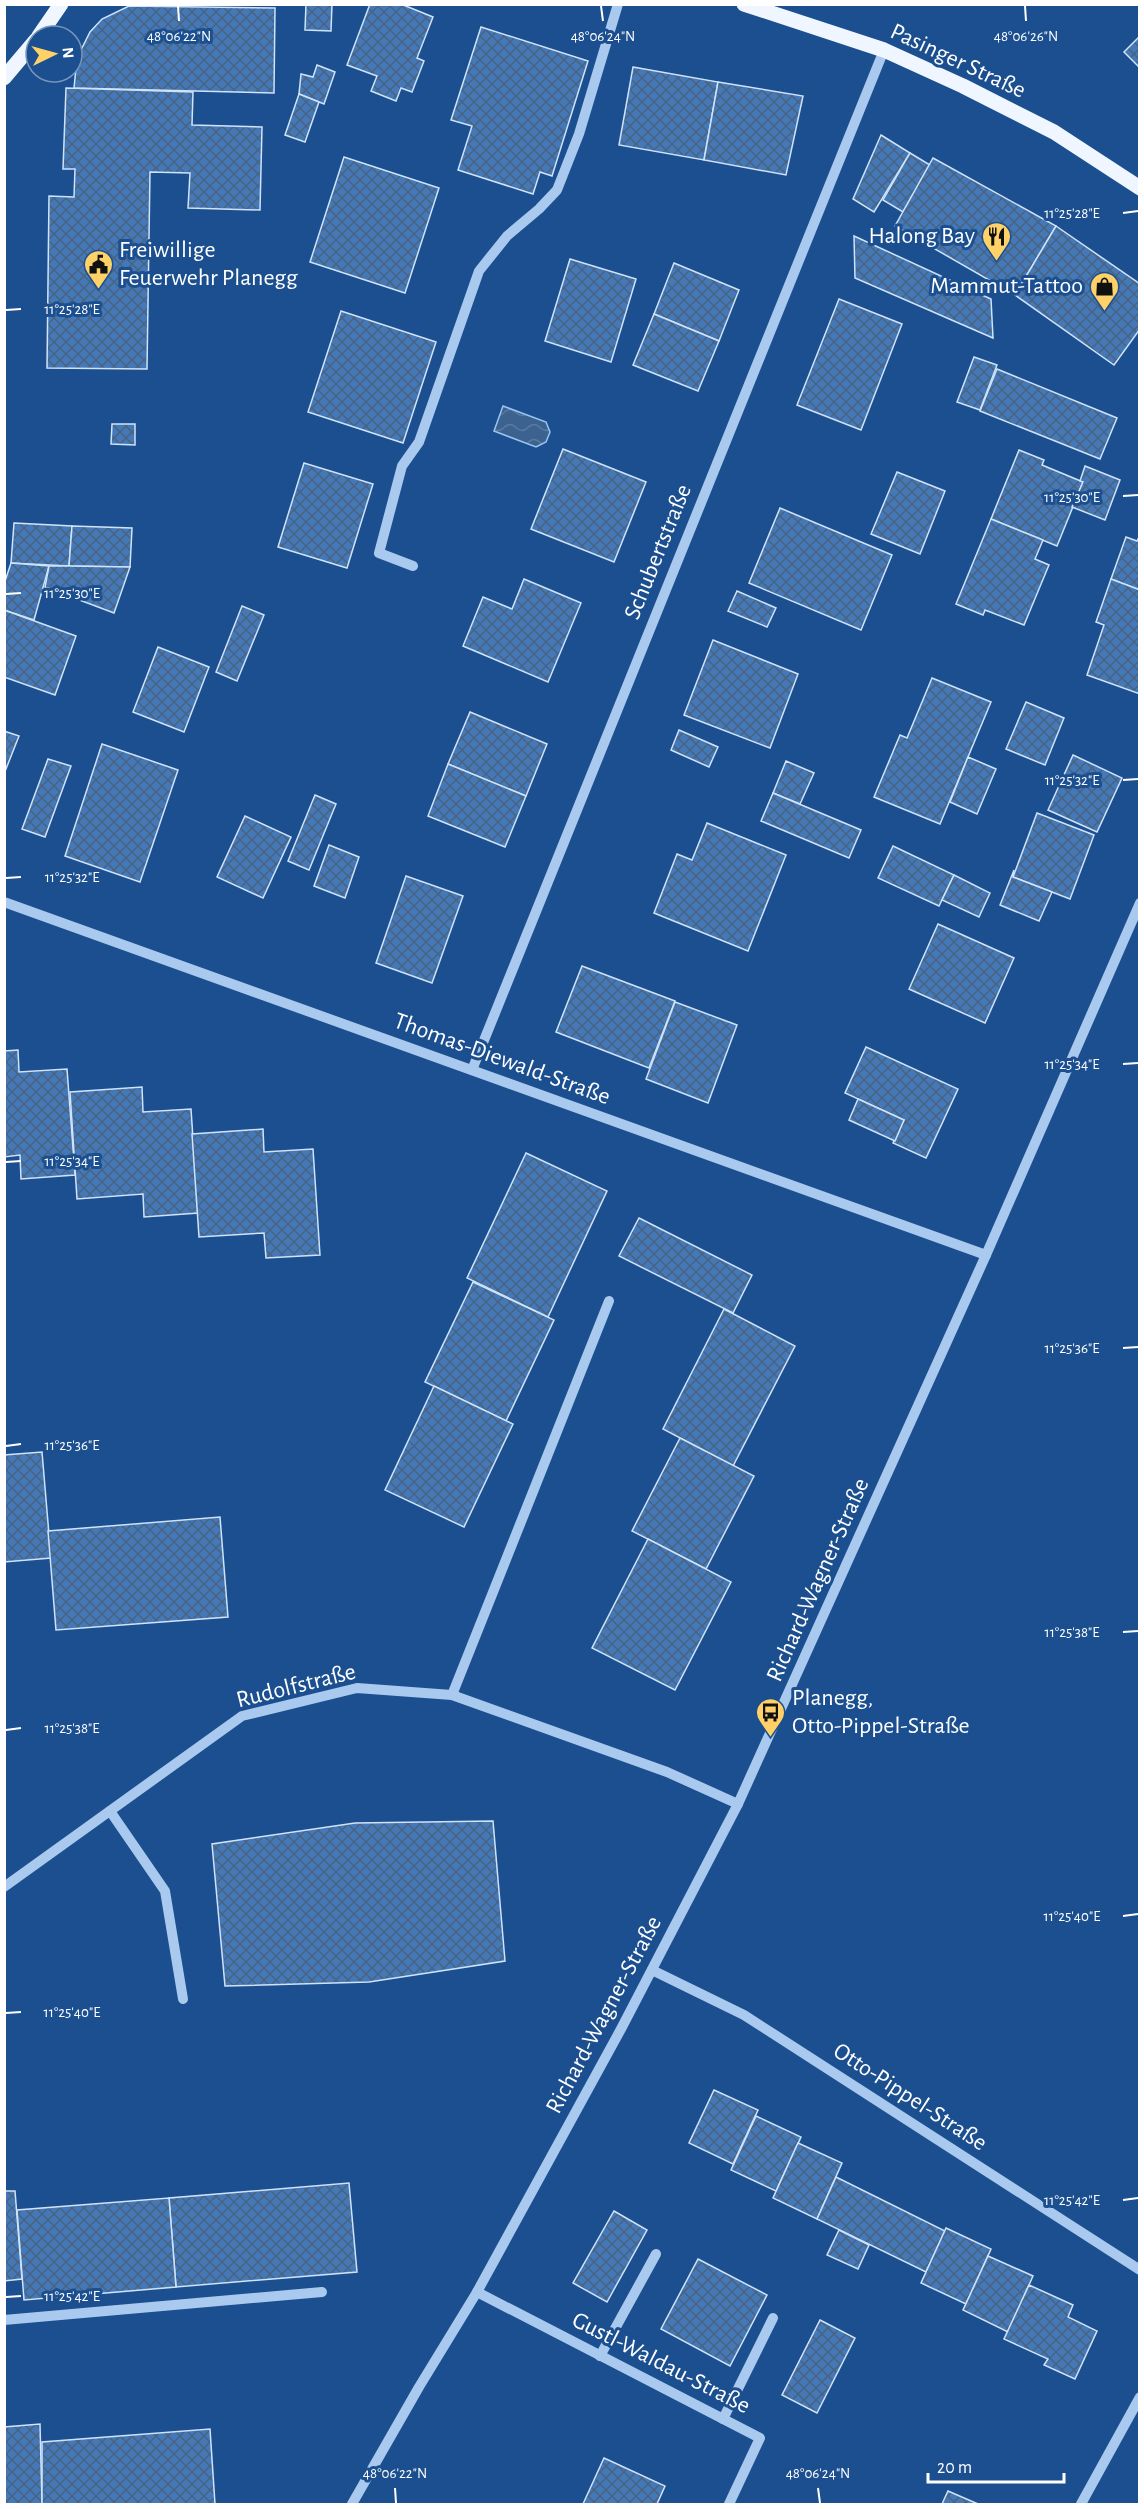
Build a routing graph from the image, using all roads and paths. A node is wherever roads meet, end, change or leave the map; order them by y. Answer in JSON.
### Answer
{"nodes":[{"id":1,"x":61,"y":4,"type":"edge"},
{"id":2,"x":618,"y":4,"type":"edge"},
{"id":3,"x":744,"y":4,"type":"edge"},
{"id":4,"x":47,"y":24,"type":"edge"},
{"id":5,"x":884,"y":50,"type":"junction"},
{"id":6,"x":24,"y":54,"type":"edge"},
{"id":7,"x":4,"y":78,"type":"edge"},
{"id":8,"x":1140,"y":188,"type":"edge"},
{"id":9,"x":412,"y":566,"type":"dead end"},
{"id":10,"x":4,"y":902,"type":"edge"},
{"id":11,"x":1140,"y":903,"type":"edge"},
{"id":12,"x":472,"y":1070,"type":"junction"},
{"id":13,"x":986,"y":1255,"type":"junction"},
{"id":14,"x":609,"y":1301,"type":"dead end"},
{"id":15,"x":452,"y":1695,"type":"junction"},
{"id":16,"x":738,"y":1804,"type":"junction"},
{"id":17,"x":110,"y":1811,"type":"junction"},
{"id":18,"x":4,"y":1887,"type":"edge"},
{"id":19,"x":652,"y":1970,"type":"junction"},
{"id":20,"x":183,"y":1999,"type":"dead end"},
{"id":21,"x":656,"y":2254,"type":"dead end"},
{"id":22,"x":1140,"y":2270,"type":"edge"},
{"id":23,"x":322,"y":2292,"type":"dead end"},
{"id":24,"x":477,"y":2292,"type":"junction"},
{"id":25,"x":773,"y":2318,"type":"dead end"},
{"id":26,"x":4,"y":2320,"type":"edge"},
{"id":27,"x":600,"y":2356,"type":"junction"},
{"id":28,"x":1140,"y":2397,"type":"edge"},
{"id":29,"x":723,"y":2419,"type":"junction"},
{"id":30,"x":352,"y":2505,"type":"edge"},
{"id":31,"x":729,"y":2505,"type":"edge"},
{"id":32,"x":1081,"y":2505,"type":"edge"}],
"edges":[{"from":1,"to":4,"type":"main road"},
{"from":2,"to":9,"type":"street"},
{"from":3,"to":5,"type":"main road","name":"Pasinger Straße"},
{"from":5,"to":8,"type":"main road","name":"Pasinger Straße"},
{"from":5,"to":12,"type":"street","name":"Schubertstraße"},
{"from":6,"to":7,"type":"main road"},
{"from":10,"to":12,"type":"street","name":"Thomas-Diewald-Straße"},
{"from":11,"to":13,"type":"street","name":"Richard-Wagner-Straße"},
{"from":12,"to":13,"type":"street","name":"Thomas-Diewald-Straße"},
{"from":13,"to":16,"type":"street","name":"Richard-Wagner-Straße"},
{"from":14,"to":15,"type":"street"},
{"from":15,"to":16,"type":"street","name":"Rudolfstraße"},
{"from":15,"to":17,"type":"street","name":"Rudolfstraße"},
{"from":16,"to":19,"type":"street","name":"Richard-Wagner-Straße"},
{"from":17,"to":18,"type":"street","name":"Rudolfstraße"},
{"from":17,"to":20,"type":"street"},
{"from":19,"to":22,"type":"street","name":"Otto-Pippel-Straße"},
{"from":19,"to":24,"type":"street","name":"Richard-Wagner-Straße"},
{"from":21,"to":27,"type":"street"},
{"from":23,"to":26,"type":"street"},
{"from":24,"to":27,"type":"street","name":"Gustl-Waldau-Straße"},
{"from":24,"to":30,"type":"street","name":"Richard-Wagner-Straße"},
{"from":25,"to":29,"type":"street"},
{"from":27,"to":29,"type":"street","name":"Gustl-Waldau-Straße"},
{"from":28,"to":32,"type":"street"},
{"from":29,"to":31,"type":"street","name":"Gustl-Waldau-Straße"}]}
